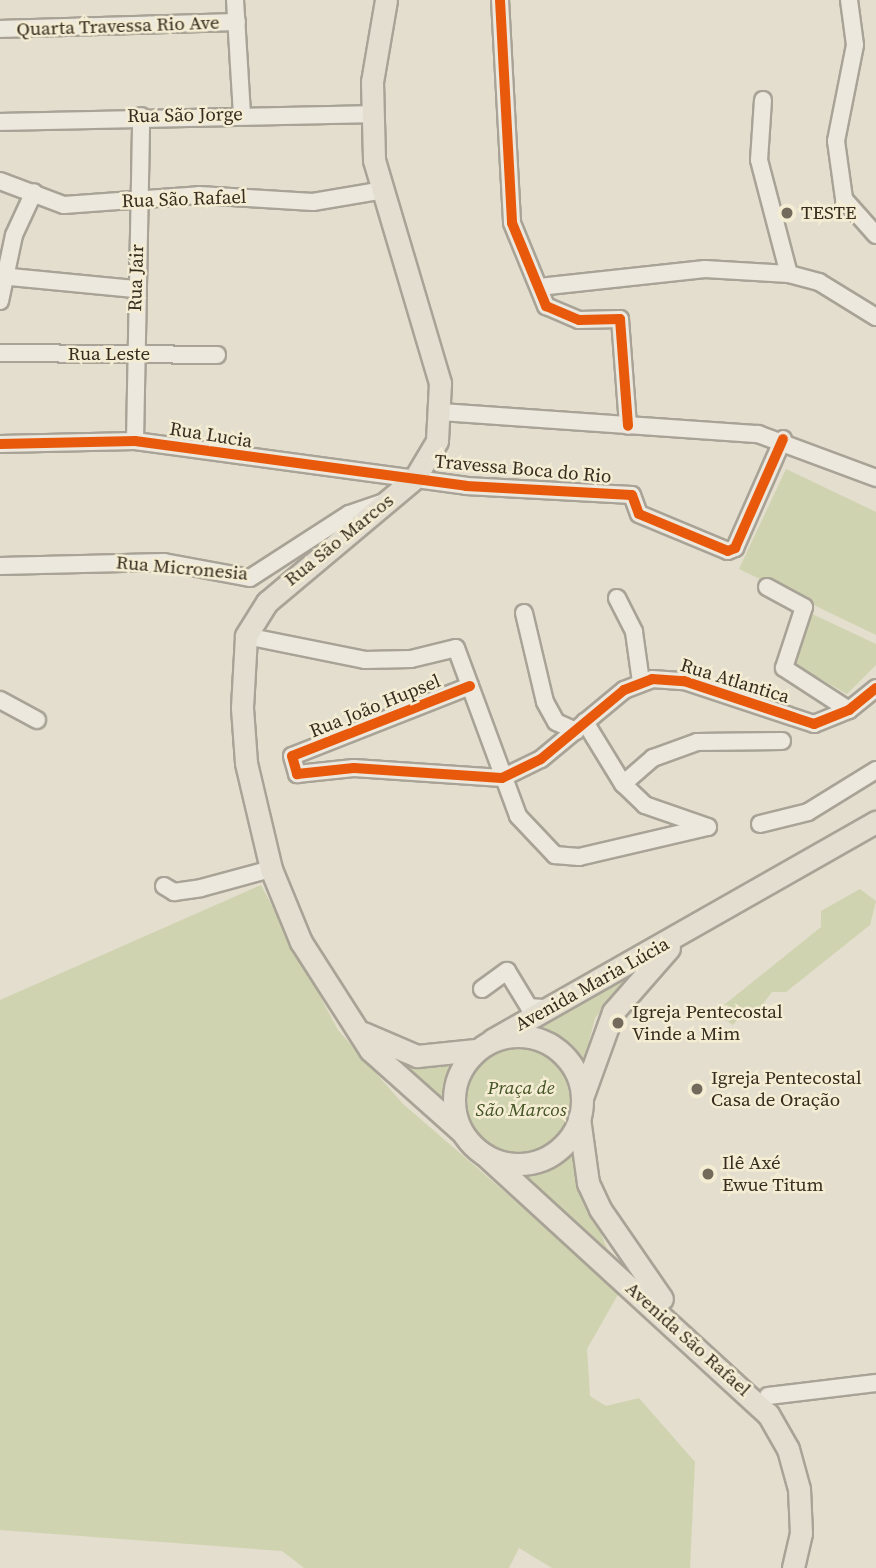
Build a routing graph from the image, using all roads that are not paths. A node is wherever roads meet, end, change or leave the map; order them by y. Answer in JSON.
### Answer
{"nodes":[{"id":1,"x":236,"y":0,"type":"edge"},
{"id":2,"x":386,"y":0,"type":"edge"},
{"id":3,"x":500,"y":0,"type":"edge"},
{"id":4,"x":849,"y":0,"type":"edge"},
{"id":5,"x":237,"y":22,"type":"junction"},
{"id":6,"x":0,"y":29,"type":"edge"},
{"id":7,"x":762,"y":100,"type":"dead end"},
{"id":8,"x":242,"y":114,"type":"junction"},
{"id":9,"x":370,"y":114,"type":"junction"},
{"id":10,"x":141,"y":116,"type":"junction"},
{"id":11,"x":0,"y":121,"type":"edge"},
{"id":12,"x":0,"y":181,"type":"edge"},
{"id":13,"x":378,"y":191,"type":"junction"},
{"id":14,"x":34,"y":192,"type":"junction"},
{"id":15,"x":139,"y":200,"type":"junction"},
{"id":16,"x":876,"y":235,"type":"edge"},
{"id":17,"x":789,"y":274,"type":"junction"},
{"id":18,"x":3,"y":277,"type":"edge"},
{"id":19,"x":539,"y":287,"type":"junction"},
{"id":20,"x":134,"y":289,"type":"junction"},
{"id":21,"x":0,"y":301,"type":"edge"},
{"id":22,"x":876,"y":317,"type":"edge"},
{"id":23,"x":0,"y":353,"type":"edge"},
{"id":24,"x":135,"y":353,"type":"junction"},
{"id":25,"x":217,"y":355,"type":"dead end"},
{"id":26,"x":442,"y":412,"type":"junction"},
{"id":27,"x":628,"y":426,"type":"junction"},
{"id":28,"x":783,"y":439,"type":"junction"},
{"id":29,"x":135,"y":441,"type":"junction"},
{"id":30,"x":0,"y":444,"type":"edge"},
{"id":31,"x":415,"y":478,"type":"junction"},
{"id":32,"x":876,"y":478,"type":"edge"},
{"id":33,"x":386,"y":502,"type":"junction"},
{"id":34,"x":0,"y":566,"type":"edge"},
{"id":35,"x":767,"y":587,"type":"dead end"},
{"id":36,"x":617,"y":598,"type":"dead end"},
{"id":37,"x":524,"y":613,"type":"dead end"},
{"id":38,"x":246,"y":636,"type":"junction"},
{"id":39,"x":641,"y":682,"type":"junction"},
{"id":40,"x":470,"y":686,"type":"junction"},
{"id":41,"x":876,"y":688,"type":"edge"},
{"id":42,"x":0,"y":700,"type":"edge"},
{"id":43,"x":849,"y":710,"type":"junction"},
{"id":44,"x":37,"y":720,"type":"dead end"},
{"id":45,"x":581,"y":727,"type":"junction"},
{"id":46,"x":782,"y":741,"type":"dead end"},
{"id":47,"x":876,"y":769,"type":"edge"},
{"id":48,"x":502,"y":778,"type":"junction"},
{"id":49,"x":624,"y":785,"type":"junction"},
{"id":50,"x":876,"y":822,"type":"edge"},
{"id":51,"x":760,"y":824,"type":"dead end"},
{"id":52,"x":271,"y":869,"type":"junction"},
{"id":53,"x":164,"y":886,"type":"dead end"},
{"id":54,"x":691,"y":928,"type":"junction"},
{"id":55,"x":482,"y":989,"type":"dead end"},
{"id":56,"x":543,"y":1008,"type":"junction"},
{"id":57,"x":356,"y":1028,"type":"junction"},
{"id":58,"x":484,"y":1045,"type":"junction"},
{"id":59,"x":580,"y":1108,"type":"junction"},
{"id":60,"x":462,"y":1132,"type":"junction"},
{"id":61,"x":486,"y":1156,"type":"junction"},
{"id":62,"x":876,"y":1384,"type":"edge"},
{"id":63,"x":768,"y":1396,"type":"junction"},
{"id":64,"x":793,"y":1568,"type":"edge"},
{"id":65,"x":805,"y":1568,"type":"edge"}],
"edges":[{"from":1,"to":5,"type":"street"},
{"from":2,"to":9,"type":"main road","name":"Rua São Marcos"},
{"from":3,"to":19,"type":"street"},
{"from":4,"to":16,"type":"street"},
{"from":5,"to":6,"type":"street","name":"Quarta Travessa Rio Ave"},
{"from":5,"to":8,"type":"street"},
{"from":7,"to":17,"type":"street"},
{"from":8,"to":9,"type":"street","name":"Rua São Jorge"},
{"from":8,"to":10,"type":"street","name":"Rua São Jorge"},
{"from":9,"to":13,"type":"main road","name":"Rua São Marcos"},
{"from":10,"to":11,"type":"street","name":"Rua São Jorge"},
{"from":10,"to":15,"type":"street","name":"Rua Jair"},
{"from":12,"to":14,"type":"street","name":"Rua São Rafael"},
{"from":13,"to":15,"type":"street","name":"Rua São Rafael"},
{"from":13,"to":26,"type":"main road","name":"Rua São Marcos"},
{"from":14,"to":15,"type":"street","name":"Rua São Rafael"},
{"from":14,"to":18,"type":"street"},
{"from":15,"to":20,"type":"street","name":"Rua Jair"},
{"from":17,"to":19,"type":"street"},
{"from":17,"to":22,"type":"street"},
{"from":18,"to":20,"type":"street"},
{"from":18,"to":21,"type":"street"},
{"from":19,"to":27,"type":"street"},
{"from":20,"to":24,"type":"street","name":"Rua Jair"},
{"from":23,"to":24,"type":"street","name":"Rua Leste"},
{"from":24,"to":25,"type":"street","name":"Rua Leste"},
{"from":24,"to":29,"type":"street","name":"Rua Jair"},
{"from":26,"to":27,"type":"street"},
{"from":26,"to":31,"type":"main road","name":"Rua São Marcos"},
{"from":27,"to":28,"type":"street"},
{"from":28,"to":31,"type":"street","name":"Travessa Boca do Rio"},
{"from":28,"to":32,"type":"street"},
{"from":29,"to":30,"type":"street","name":"Rua Lucia"},
{"from":29,"to":31,"type":"street","name":"Rua Lucia"},
{"from":31,"to":33,"type":"main road","name":"Rua São Marcos"},
{"from":33,"to":34,"type":"street","name":"Rua Micronesia"},
{"from":33,"to":38,"type":"main road","name":"Rua São Marcos"},
{"from":35,"to":43,"type":"street"},
{"from":36,"to":39,"type":"street"},
{"from":37,"to":45,"type":"street"},
{"from":38,"to":40,"type":"street"},
{"from":38,"to":52,"type":"main road"},
{"from":39,"to":43,"type":"street","name":"Rua Atlantica"},
{"from":39,"to":45,"type":"street"},
{"from":40,"to":48,"type":"street"},
{"from":40,"to":48,"type":"street","name":"Rua João Hupsel"},
{"from":41,"to":43,"type":"street","name":"Rua Atlantica"},
{"from":42,"to":44,"type":"street"},
{"from":45,"to":48,"type":"street"},
{"from":45,"to":49,"type":"street"},
{"from":46,"to":49,"type":"street"},
{"from":47,"to":51,"type":"street"},
{"from":48,"to":49,"type":"street"},
{"from":50,"to":54,"type":"main road","name":"Avenida Maria Lúcia"},
{"from":52,"to":53,"type":"street"},
{"from":52,"to":57,"type":"main road"},
{"from":54,"to":56,"type":"main road","name":"Avenida Maria Lúcia"},
{"from":54,"to":59,"type":"main road","name":"Avenida Maria Lúcia"},
{"from":55,"to":56,"type":"street"},
{"from":56,"to":58,"type":"main road","name":"Avenida Maria Lúcia"},
{"from":57,"to":58,"type":"main road"},
{"from":57,"to":60,"type":"main road"},
{"from":58,"to":59,"type":"main road"},
{"from":58,"to":60,"type":"main road"},
{"from":59,"to":61,"type":"main road"},
{"from":59,"to":63,"type":"main road","name":"Avenida São Rafael"},
{"from":60,"to":61,"type":"main road"},
{"from":61,"to":64,"type":"main road","name":"Avenida São Rafael"},
{"from":62,"to":63,"type":"street"},
{"from":63,"to":65,"type":"main road","name":"Avenida São Rafael"}]}
